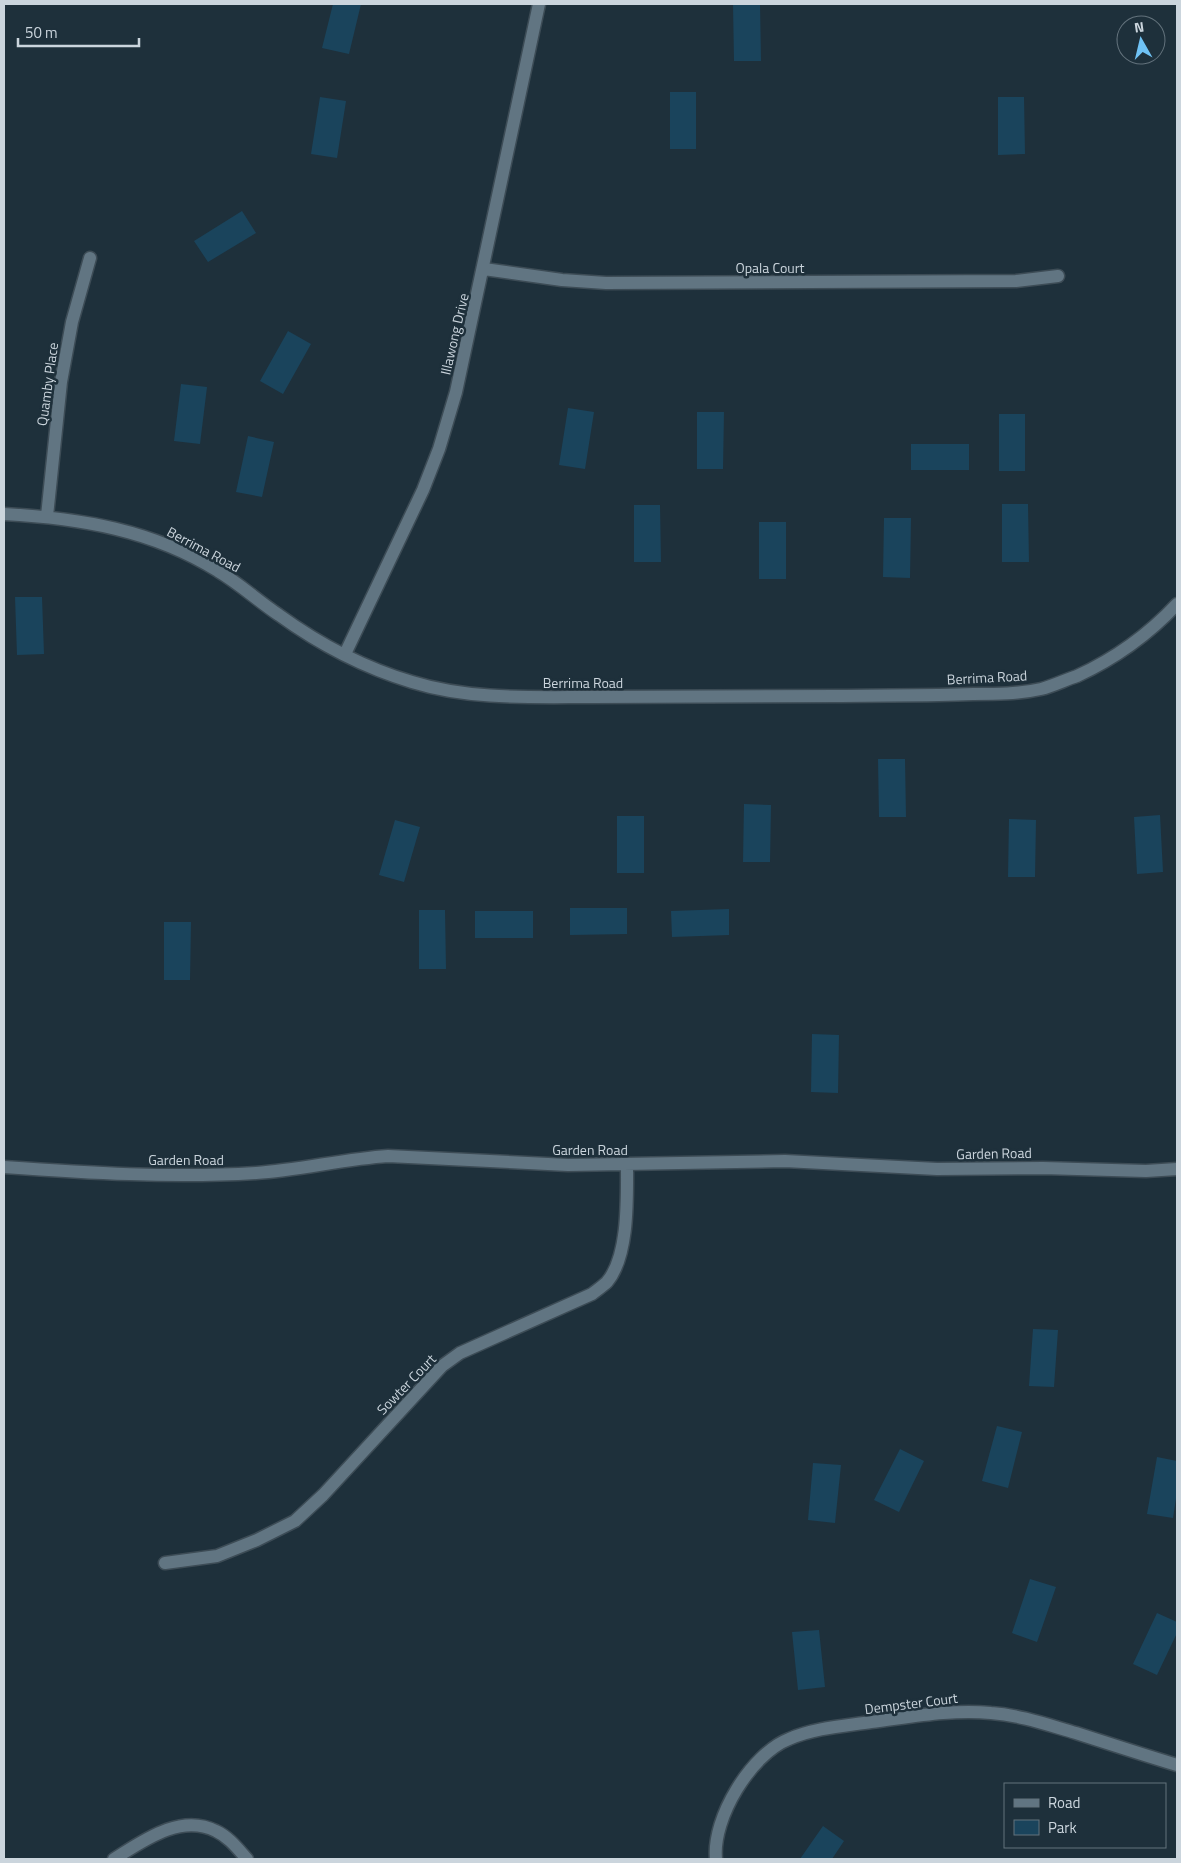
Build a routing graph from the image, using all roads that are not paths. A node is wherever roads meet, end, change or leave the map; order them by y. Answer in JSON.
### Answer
{"nodes":[{"id":1,"x":539,"y":4,"type":"edge"},
{"id":2,"x":90,"y":258,"type":"dead end"},
{"id":3,"x":484,"y":269,"type":"junction"},
{"id":4,"x":1058,"y":276,"type":"dead end"},
{"id":5,"x":4,"y":514,"type":"edge"},
{"id":6,"x":47,"y":516,"type":"junction"},
{"id":7,"x":1177,"y":604,"type":"edge"},
{"id":8,"x":345,"y":654,"type":"junction"},
{"id":9,"x":627,"y":1165,"type":"junction"},
{"id":10,"x":4,"y":1167,"type":"edge"},
{"id":11,"x":1177,"y":1169,"type":"edge"},
{"id":12,"x":164,"y":1563,"type":"dead end"},
{"id":13,"x":1177,"y":1765,"type":"edge"},
{"id":14,"x":114,"y":1859,"type":"edge"},
{"id":15,"x":247,"y":1859,"type":"edge"},
{"id":16,"x":716,"y":1859,"type":"edge"}],
"edges":[{"from":1,"to":3,"type":"street","name":"Illawong Drive"},
{"from":2,"to":6,"type":"street","name":"Quamby Place"},
{"from":3,"to":4,"type":"street","name":"Opala Court"},
{"from":3,"to":8,"type":"street","name":"Illawong Drive"},
{"from":5,"to":6,"type":"street","name":"Berrima Road"},
{"from":6,"to":8,"type":"street","name":"Berrima Road"},
{"from":7,"to":8,"type":"street","name":"Berrima Road"},
{"from":9,"to":10,"type":"street","name":"Garden Road"},
{"from":9,"to":11,"type":"street","name":"Garden Road"},
{"from":9,"to":12,"type":"street","name":"Sowter Court"},
{"from":13,"to":16,"type":"street","name":"Dempster Court"},
{"from":14,"to":15,"type":"street"}]}
